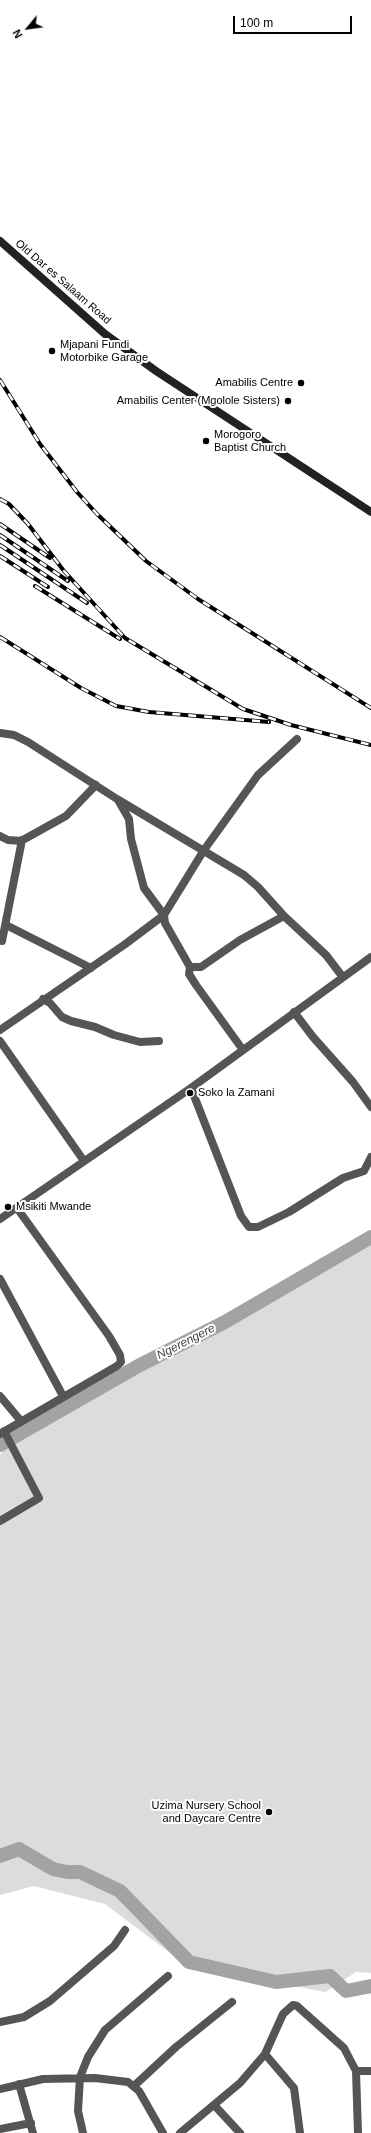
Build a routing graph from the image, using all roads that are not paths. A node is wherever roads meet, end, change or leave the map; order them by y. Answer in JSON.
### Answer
{"nodes":[{"id":1,"x":0,"y":241,"type":"edge"},
{"id":2,"x":371,"y":512,"type":"edge"},
{"id":3,"x":0,"y":733,"type":"edge"},
{"id":4,"x":297,"y":739,"type":"dead end"},
{"id":5,"x":96,"y":785,"type":"junction"},
{"id":6,"x":117,"y":799,"type":"junction"},
{"id":7,"x":0,"y":836,"type":"edge"},
{"id":8,"x":22,"y":840,"type":"junction"},
{"id":9,"x":204,"y":850,"type":"junction"},
{"id":10,"x":164,"y":915,"type":"junction"},
{"id":11,"x":284,"y":916,"type":"junction"},
{"id":12,"x":6,"y":925,"type":"junction"},
{"id":13,"x":2,"y":941,"type":"dead end"},
{"id":14,"x":371,"y":957,"type":"edge"},
{"id":15,"x":190,"y":967,"type":"junction"},
{"id":16,"x":91,"y":968,"type":"junction"},
{"id":17,"x":342,"y":976,"type":"junction"},
{"id":18,"x":44,"y":999,"type":"junction"},
{"id":19,"x":294,"y":1012,"type":"junction"},
{"id":20,"x":0,"y":1030,"type":"edge"},
{"id":21,"x":0,"y":1041,"type":"edge"},
{"id":22,"x":159,"y":1041,"type":"dead end"},
{"id":23,"x":243,"y":1050,"type":"junction"},
{"id":24,"x":191,"y":1088,"type":"junction"},
{"id":25,"x":371,"y":1108,"type":"edge"},
{"id":26,"x":371,"y":1157,"type":"edge"},
{"id":27,"x":84,"y":1161,"type":"junction"},
{"id":28,"x":17,"y":1208,"type":"junction"},
{"id":29,"x":0,"y":1219,"type":"edge"},
{"id":30,"x":0,"y":1279,"type":"edge"},
{"id":31,"x":0,"y":1396,"type":"edge"},
{"id":32,"x":63,"y":1396,"type":"junction"},
{"id":33,"x":21,"y":1421,"type":"junction"},
{"id":34,"x":2,"y":1433,"type":"edge"},
{"id":35,"x":0,"y":1521,"type":"edge"},
{"id":36,"x":125,"y":1930,"type":"dead end"},
{"id":37,"x":168,"y":1976,"type":"dead end"},
{"id":38,"x":232,"y":2002,"type":"dead end"},
{"id":39,"x":0,"y":2022,"type":"edge"},
{"id":40,"x":265,"y":2054,"type":"junction"},
{"id":41,"x":356,"y":2071,"type":"junction"},
{"id":42,"x":371,"y":2071,"type":"edge"},
{"id":43,"x":80,"y":2077,"type":"junction"},
{"id":44,"x":19,"y":2084,"type":"junction"},
{"id":45,"x":134,"y":2086,"type":"junction"},
{"id":46,"x":0,"y":2090,"type":"edge"},
{"id":47,"x":215,"y":2106,"type":"junction"},
{"id":48,"x":31,"y":2123,"type":"junction"},
{"id":49,"x":0,"y":2129,"type":"edge"},
{"id":50,"x":33,"y":2133,"type":"edge"},
{"id":51,"x":83,"y":2133,"type":"edge"},
{"id":52,"x":163,"y":2133,"type":"edge"},
{"id":53,"x":180,"y":2133,"type":"edge"},
{"id":54,"x":240,"y":2133,"type":"edge"},
{"id":55,"x":300,"y":2133,"type":"edge"},
{"id":56,"x":358,"y":2133,"type":"edge"}],
"edges":[{"from":1,"to":2,"type":"main road","name":"Old Dar es Salaam Road"},
{"from":3,"to":5,"type":"street"},
{"from":4,"to":9,"type":"street"},
{"from":5,"to":6,"type":"street"},
{"from":5,"to":8,"type":"street"},
{"from":6,"to":9,"type":"street"},
{"from":6,"to":10,"type":"street"},
{"from":7,"to":8,"type":"street"},
{"from":8,"to":12,"type":"street"},
{"from":9,"to":10,"type":"street"},
{"from":9,"to":11,"type":"street"},
{"from":10,"to":15,"type":"street"},
{"from":10,"to":16,"type":"street"},
{"from":11,"to":15,"type":"street"},
{"from":11,"to":17,"type":"street"},
{"from":12,"to":13,"type":"street"},
{"from":12,"to":16,"type":"street"},
{"from":14,"to":17,"type":"street"},
{"from":15,"to":23,"type":"street"},
{"from":16,"to":18,"type":"street"},
{"from":17,"to":19,"type":"street"},
{"from":18,"to":20,"type":"street"},
{"from":18,"to":22,"type":"street"},
{"from":19,"to":23,"type":"street"},
{"from":19,"to":25,"type":"street"},
{"from":21,"to":27,"type":"street"},
{"from":23,"to":24,"type":"street"},
{"from":24,"to":26,"type":"street"},
{"from":24,"to":27,"type":"street"},
{"from":27,"to":28,"type":"street"},
{"from":28,"to":29,"type":"street"},
{"from":28,"to":32,"type":"street"},
{"from":30,"to":32,"type":"street"},
{"from":31,"to":33,"type":"street"},
{"from":32,"to":33,"type":"street"},
{"from":33,"to":34,"type":"street"},
{"from":34,"to":35,"type":"street"},
{"from":36,"to":39,"type":"street"},
{"from":37,"to":43,"type":"street"},
{"from":38,"to":45,"type":"street"},
{"from":40,"to":41,"type":"street"},
{"from":40,"to":47,"type":"street"},
{"from":40,"to":55,"type":"street"},
{"from":41,"to":42,"type":"street"},
{"from":41,"to":56,"type":"street"},
{"from":43,"to":44,"type":"street"},
{"from":43,"to":45,"type":"street"},
{"from":43,"to":51,"type":"street"},
{"from":44,"to":46,"type":"street"},
{"from":44,"to":48,"type":"street"},
{"from":45,"to":52,"type":"street"},
{"from":47,"to":53,"type":"street"},
{"from":47,"to":54,"type":"street"},
{"from":48,"to":49,"type":"street"},
{"from":48,"to":50,"type":"street"}]}
